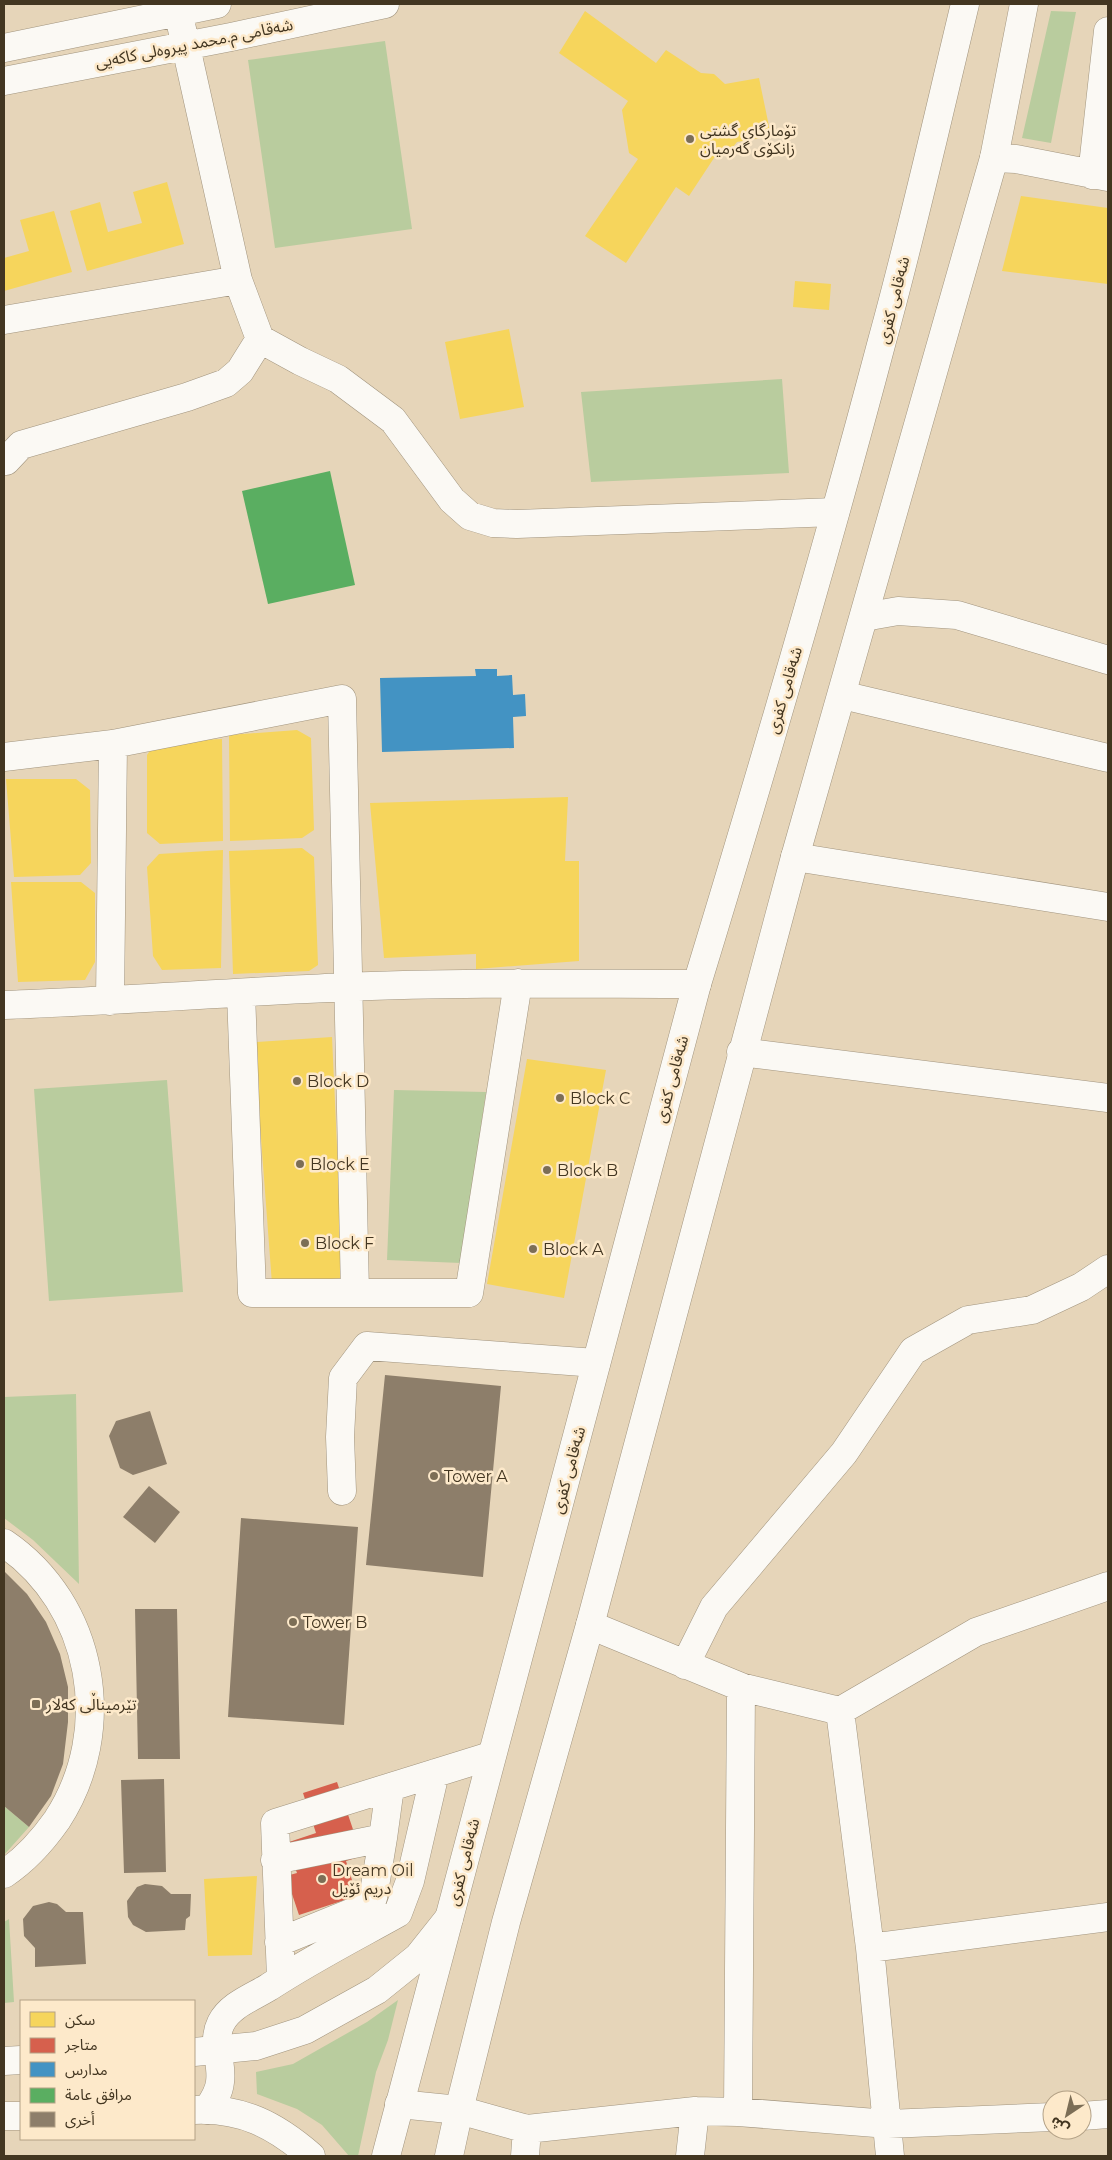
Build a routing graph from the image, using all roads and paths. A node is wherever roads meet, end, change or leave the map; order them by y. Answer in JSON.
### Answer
{"nodes":[{"id":1,"x":218,"y":4,"type":"edge"},
{"id":2,"x":223,"y":4,"type":"edge"},
{"id":3,"x":384,"y":4,"type":"edge"},
{"id":4,"x":965,"y":4,"type":"edge"},
{"id":5,"x":1024,"y":4,"type":"edge"},
{"id":6,"x":178,"y":10,"type":"junction"},
{"id":7,"x":1108,"y":31,"type":"edge"},
{"id":8,"x":230,"y":37,"type":"junction"},
{"id":9,"x":186,"y":46,"type":"junction"},
{"id":10,"x":4,"y":48,"type":"edge"},
{"id":11,"x":4,"y":82,"type":"edge"},
{"id":12,"x":994,"y":158,"type":"junction"},
{"id":13,"x":1100,"y":176,"type":"edge"},
{"id":14,"x":238,"y":280,"type":"junction"},
{"id":15,"x":4,"y":320,"type":"edge"},
{"id":16,"x":260,"y":339,"type":"junction"},
{"id":17,"x":6,"y":461,"type":"dead end"},
{"id":18,"x":835,"y":512,"type":"junction"},
{"id":19,"x":864,"y":617,"type":"junction"},
{"id":20,"x":1108,"y":660,"type":"edge"},
{"id":21,"x":842,"y":695,"type":"junction"},
{"id":22,"x":113,"y":744,"type":"junction"},
{"id":23,"x":4,"y":757,"type":"edge"},
{"id":24,"x":1108,"y":758,"type":"edge"},
{"id":25,"x":795,"y":857,"type":"junction"},
{"id":26,"x":1108,"y":907,"type":"edge"},
{"id":27,"x":518,"y":983,"type":"junction"},
{"id":28,"x":697,"y":984,"type":"junction"},
{"id":29,"x":348,"y":987,"type":"junction"},
{"id":30,"x":241,"y":993,"type":"junction"},
{"id":31,"x":110,"y":1001,"type":"junction"},
{"id":32,"x":4,"y":1005,"type":"edge"},
{"id":33,"x":741,"y":1052,"type":"junction"},
{"id":34,"x":1108,"y":1098,"type":"edge"},
{"id":35,"x":1108,"y":1269,"type":"edge"},
{"id":36,"x":355,"y":1293,"type":"junction"},
{"id":37,"x":596,"y":1363,"type":"junction"},
{"id":38,"x":342,"y":1491,"type":"dead end"},
{"id":39,"x":4,"y":1543,"type":"edge"},
{"id":40,"x":1108,"y":1586,"type":"edge"},
{"id":41,"x":590,"y":1625,"type":"junction"},
{"id":42,"x":685,"y":1665,"type":"junction"},
{"id":43,"x":741,"y":1687,"type":"junction"},
{"id":44,"x":840,"y":1710,"type":"junction"},
{"id":45,"x":490,"y":1756,"type":"junction"},
{"id":46,"x":435,"y":1773,"type":"junction"},
{"id":47,"x":390,"y":1788,"type":"junction"},
{"id":48,"x":383,"y":1838,"type":"junction"},
{"id":49,"x":275,"y":1860,"type":"junction"},
{"id":50,"x":4,"y":1874,"type":"edge"},
{"id":51,"x":1108,"y":1917,"type":"edge"},
{"id":52,"x":449,"y":1918,"type":"junction"},
{"id":53,"x":279,"y":1942,"type":"junction"},
{"id":54,"x":870,"y":1948,"type":"junction"},
{"id":55,"x":281,"y":1978,"type":"junction"},
{"id":56,"x":205,"y":2052,"type":"edge"},
{"id":57,"x":20,"y":2060,"type":"edge"},
{"id":58,"x":4,"y":2061,"type":"edge"},
{"id":59,"x":399,"y":2104,"type":"junction"},
{"id":60,"x":201,"y":2110,"type":"edge"},
{"id":61,"x":459,"y":2110,"type":"junction"},
{"id":62,"x":695,"y":2111,"type":"junction"},
{"id":63,"x":738,"y":2112,"type":"junction"},
{"id":64,"x":1108,"y":2114,"type":"edge"},
{"id":65,"x":1092,"y":2115,"type":"edge"},
{"id":66,"x":4,"y":2116,"type":"edge"},
{"id":67,"x":20,"y":2116,"type":"edge"},
{"id":68,"x":1042,"y":2117,"type":"edge"},
{"id":69,"x":888,"y":2124,"type":"junction"},
{"id":70,"x":527,"y":2129,"type":"junction"},
{"id":71,"x":312,"y":2156,"type":"edge"},
{"id":72,"x":386,"y":2156,"type":"edge"},
{"id":73,"x":449,"y":2156,"type":"edge"},
{"id":74,"x":525,"y":2156,"type":"edge"},
{"id":75,"x":690,"y":2156,"type":"edge"},
{"id":76,"x":890,"y":2156,"type":"edge"}],
"edges":[{"from":1,"to":6,"type":"main road","name":"شەقامی م.محمد پیروەلی کاکەیی"},
{"from":2,"to":8,"type":"main road"},
{"from":3,"to":8,"type":"main road","name":"شەقامی م.محمد پیروەلی کاکەیی"},
{"from":4,"to":18,"type":"main road","name":"شەقامی کفری"},
{"from":5,"to":12,"type":"main road"},
{"from":6,"to":9,"type":"main road"},
{"from":6,"to":10,"type":"main road","name":"شەقامی م.محمد پیروەلی کاکەیی"},
{"from":7,"to":13,"type":"main road"},
{"from":8,"to":9,"type":"main road","name":"شەقامی م.محمد پیروەلی کاکەیی"},
{"from":9,"to":11,"type":"main road","name":"شەقامی م.محمد پیروەلی کاکەیی"},
{"from":9,"to":14,"type":"main road"},
{"from":12,"to":13,"type":"main road"},
{"from":12,"to":19,"type":"main road"},
{"from":14,"to":15,"type":"main road"},
{"from":14,"to":16,"type":"main road"},
{"from":16,"to":17,"type":"main road"},
{"from":16,"to":18,"type":"main road"},
{"from":18,"to":28,"type":"main road","name":"شەقامی کفری"},
{"from":19,"to":20,"type":"main road"},
{"from":19,"to":21,"type":"main road"},
{"from":21,"to":24,"type":"main road"},
{"from":21,"to":25,"type":"main road"},
{"from":22,"to":23,"type":"main road"},
{"from":22,"to":29,"type":"main road"},
{"from":22,"to":31,"type":"main road"},
{"from":25,"to":26,"type":"main road"},
{"from":25,"to":33,"type":"main road"},
{"from":27,"to":28,"type":"main road"},
{"from":27,"to":29,"type":"main road"},
{"from":27,"to":36,"type":"main road"},
{"from":28,"to":37,"type":"main road","name":"شەقامی کفری"},
{"from":29,"to":30,"type":"main road"},
{"from":29,"to":36,"type":"main road"},
{"from":30,"to":31,"type":"main road"},
{"from":30,"to":36,"type":"main road"},
{"from":31,"to":32,"type":"main road"},
{"from":33,"to":34,"type":"main road"},
{"from":33,"to":41,"type":"main road"},
{"from":35,"to":42,"type":"main road"},
{"from":37,"to":38,"type":"main road"},
{"from":37,"to":45,"type":"main road","name":"شەقامی کفری"},
{"from":39,"to":50,"type":"main road"},
{"from":40,"to":44,"type":"main road"},
{"from":41,"to":42,"type":"main road"},
{"from":41,"to":61,"type":"main road"},
{"from":42,"to":43,"type":"main road"},
{"from":43,"to":44,"type":"main road"},
{"from":43,"to":63,"type":"main road"},
{"from":44,"to":54,"type":"main road"},
{"from":45,"to":46,"type":"main road"},
{"from":45,"to":52,"type":"main road","name":"شەقامی کفری"},
{"from":46,"to":47,"type":"main road"},
{"from":46,"to":55,"type":"main road"},
{"from":47,"to":48,"type":"main road"},
{"from":47,"to":49,"type":"main road"},
{"from":48,"to":49,"type":"main road"},
{"from":48,"to":53,"type":"main road"},
{"from":49,"to":53,"type":"main road"},
{"from":51,"to":54,"type":"main road"},
{"from":52,"to":56,"type":"main road"},
{"from":52,"to":59,"type":"main road","name":"شەقامی کفری"},
{"from":53,"to":55,"type":"main road"},
{"from":54,"to":69,"type":"main road"},
{"from":55,"to":56,"type":"main road"},
{"from":56,"to":60,"type":"main road"},
{"from":57,"to":58,"type":"main road"},
{"from":59,"to":61,"type":"main road"},
{"from":59,"to":72,"type":"main road","name":"شەقامی کفری"},
{"from":60,"to":71,"type":"main road"},
{"from":61,"to":70,"type":"main road"},
{"from":61,"to":73,"type":"main road"},
{"from":62,"to":63,"type":"main road"},
{"from":62,"to":70,"type":"main road"},
{"from":62,"to":75,"type":"main road"},
{"from":63,"to":69,"type":"main road"},
{"from":64,"to":65,"type":"main road"},
{"from":66,"to":67,"type":"main road"},
{"from":68,"to":69,"type":"main road"},
{"from":69,"to":76,"type":"main road"},
{"from":70,"to":74,"type":"main road"}]}
